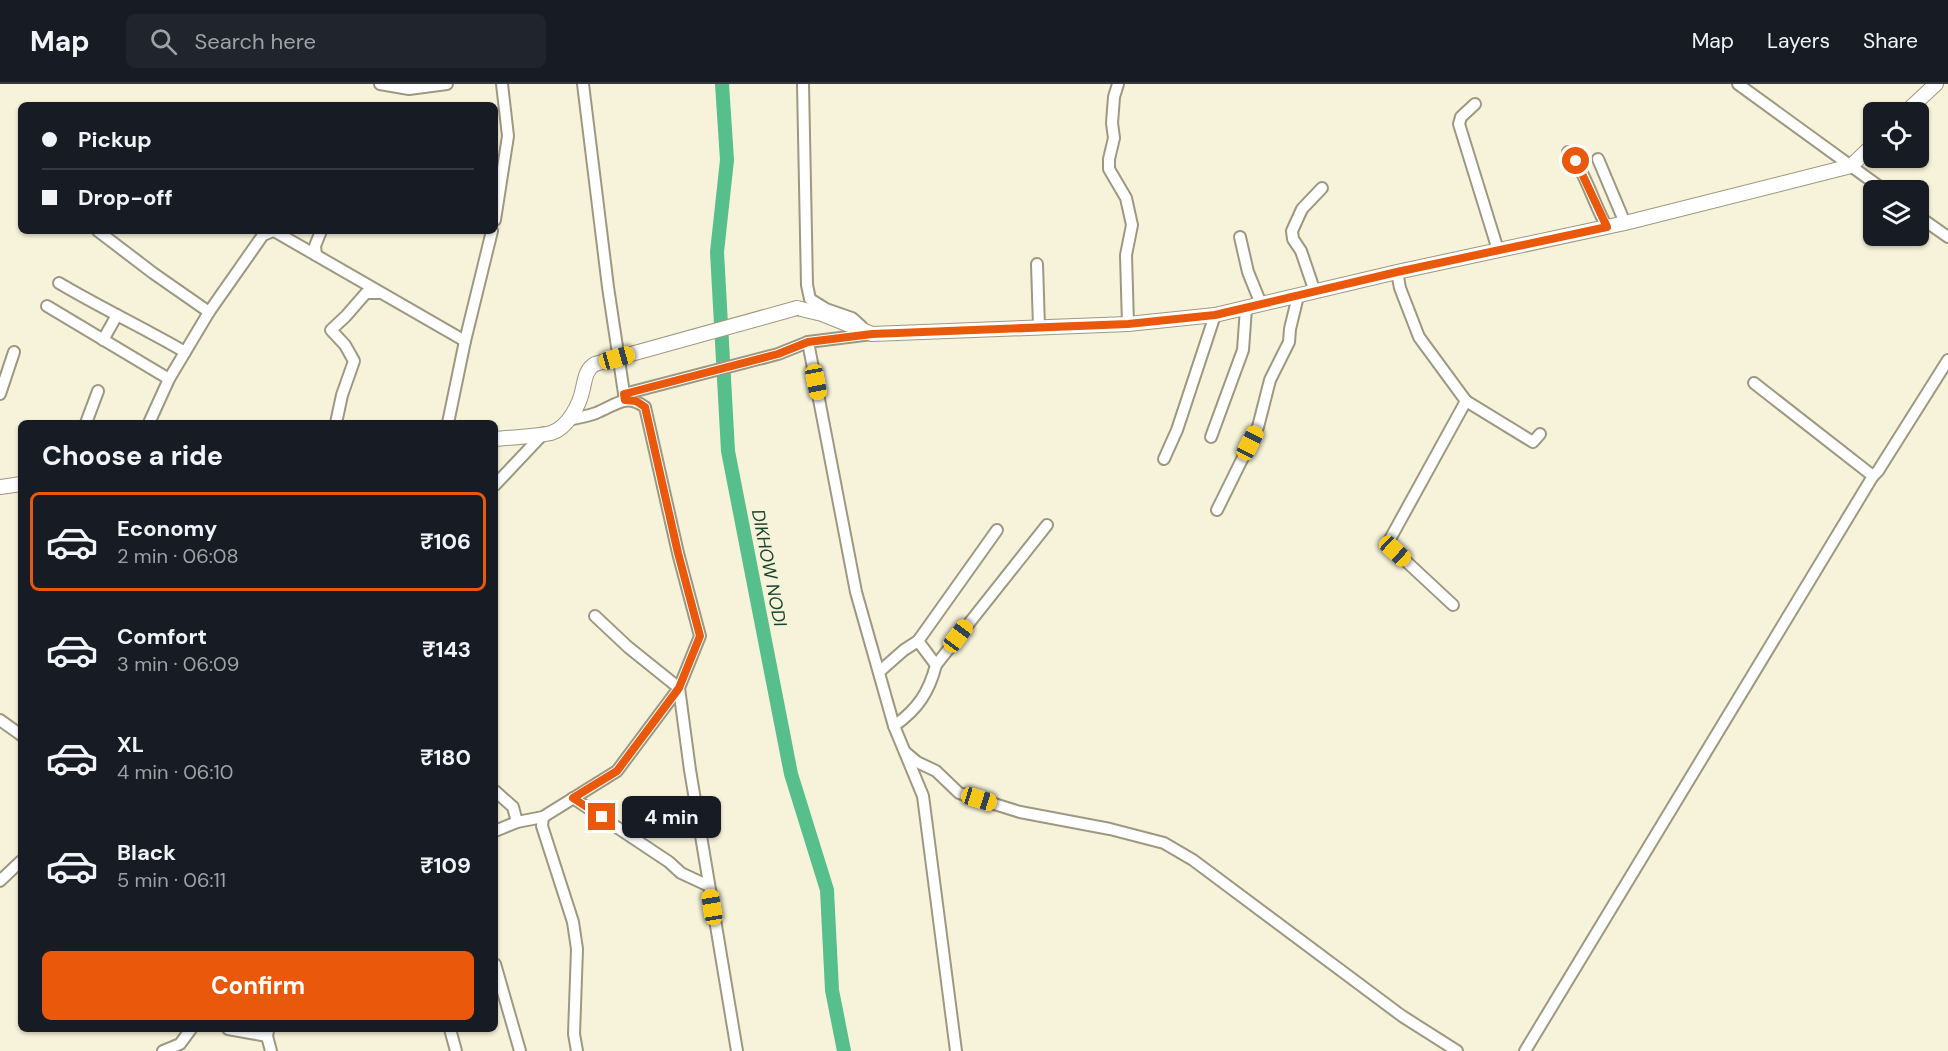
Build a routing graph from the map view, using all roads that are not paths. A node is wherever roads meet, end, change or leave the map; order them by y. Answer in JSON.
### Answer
{"nodes":[{"id":1,"x":380,"y":84,"type":"edge"},
{"id":2,"x":447,"y":84,"type":"edge"},
{"id":3,"x":583,"y":84,"type":"edge"},
{"id":4,"x":803,"y":84,"type":"edge"},
{"id":5,"x":1118,"y":84,"type":"edge"},
{"id":6,"x":1738,"y":84,"type":"edge"},
{"id":7,"x":1936,"y":84,"type":"edge"},
{"id":8,"x":502,"y":85,"type":"edge"},
{"id":9,"x":1917,"y":102,"type":"edge"},
{"id":10,"x":1474,"y":104,"type":"dead end"},
{"id":11,"x":1568,"y":152,"type":"dead end"},
{"id":12,"x":1863,"y":155,"type":"edge"},
{"id":13,"x":1598,"y":159,"type":"dead end"},
{"id":14,"x":1851,"y":166,"type":"junction"},
{"id":15,"x":1870,"y":180,"type":"edge"},
{"id":16,"x":1322,"y":188,"type":"dead end"},
{"id":17,"x":498,"y":201,"type":"edge"},
{"id":18,"x":1625,"y":223,"type":"junction"},
{"id":19,"x":1929,"y":224,"type":"edge"},
{"id":20,"x":1607,"y":227,"type":"junction"},
{"id":21,"x":102,"y":234,"type":"edge"},
{"id":22,"x":266,"y":234,"type":"edge"},
{"id":23,"x":279,"y":234,"type":"edge"},
{"id":24,"x":320,"y":234,"type":"edge"},
{"id":25,"x":491,"y":234,"type":"edge"},
{"id":26,"x":1240,"y":237,"type":"dead end"},
{"id":27,"x":1948,"y":237,"type":"edge"},
{"id":28,"x":1498,"y":250,"type":"junction"},
{"id":29,"x":316,"y":255,"type":"junction"},
{"id":30,"x":1037,"y":264,"type":"dead end"},
{"id":31,"x":1397,"y":272,"type":"junction"},
{"id":32,"x":59,"y":283,"type":"dead end"},
{"id":33,"x":1315,"y":292,"type":"junction"},
{"id":34,"x":380,"y":293,"type":"junction"},
{"id":35,"x":1298,"y":296,"type":"junction"},
{"id":36,"x":1261,"y":304,"type":"junction"},
{"id":37,"x":47,"y":306,"type":"dead end"},
{"id":38,"x":1246,"y":308,"type":"junction"},
{"id":39,"x":209,"y":312,"type":"junction"},
{"id":40,"x":117,"y":315,"type":"junction"},
{"id":41,"x":1215,"y":315,"type":"junction"},
{"id":42,"x":1128,"y":324,"type":"junction"},
{"id":43,"x":1039,"y":327,"type":"junction"},
{"id":44,"x":872,"y":334,"type":"junction"},
{"id":45,"x":103,"y":340,"type":"junction"},
{"id":46,"x":465,"y":341,"type":"junction"},
{"id":47,"x":808,"y":342,"type":"junction"},
{"id":48,"x":15,"y":352,"type":"dead end"},
{"id":49,"x":185,"y":352,"type":"junction"},
{"id":50,"x":1948,"y":360,"type":"edge"},
{"id":51,"x":169,"y":379,"type":"junction"},
{"id":52,"x":1754,"y":383,"type":"dead end"},
{"id":53,"x":98,"y":391,"type":"dead end"},
{"id":54,"x":0,"y":394,"type":"edge"},
{"id":55,"x":628,"y":395,"type":"junction"},
{"id":56,"x":1466,"y":401,"type":"junction"},
{"id":57,"x":87,"y":420,"type":"edge"},
{"id":58,"x":150,"y":420,"type":"edge"},
{"id":59,"x":337,"y":420,"type":"edge"},
{"id":60,"x":449,"y":420,"type":"edge"},
{"id":61,"x":568,"y":420,"type":"junction"},
{"id":62,"x":544,"y":433,"type":"junction"},
{"id":63,"x":1540,"y":434,"type":"dead end"},
{"id":64,"x":1211,"y":437,"type":"dead end"},
{"id":65,"x":498,"y":439,"type":"edge"},
{"id":66,"x":1164,"y":459,"type":"dead end"},
{"id":67,"x":1873,"y":476,"type":"junction"},
{"id":68,"x":498,"y":482,"type":"edge"},
{"id":69,"x":18,"y":484,"type":"edge"},
{"id":70,"x":0,"y":487,"type":"edge"},
{"id":71,"x":1217,"y":510,"type":"dead end"},
{"id":72,"x":1047,"y":525,"type":"dead end"},
{"id":73,"x":997,"y":530,"type":"dead end"},
{"id":74,"x":1454,"y":605,"type":"dead end"},
{"id":75,"x":595,"y":616,"type":"dead end"},
{"id":76,"x":918,"y":640,"type":"junction"},
{"id":77,"x":936,"y":665,"type":"junction"},
{"id":78,"x":879,"y":672,"type":"junction"},
{"id":79,"x":679,"y":688,"type":"junction"},
{"id":80,"x":0,"y":720,"type":"edge"},
{"id":81,"x":894,"y":726,"type":"junction"},
{"id":82,"x":18,"y":733,"type":"edge"},
{"id":83,"x":905,"y":752,"type":"junction"},
{"id":84,"x":498,"y":793,"type":"edge"},
{"id":85,"x":573,"y":798,"type":"junction"},
{"id":86,"x":543,"y":817,"type":"junction"},
{"id":87,"x":518,"y":822,"type":"junction"},
{"id":88,"x":498,"y":830,"type":"edge"},
{"id":89,"x":18,"y":864,"type":"edge"},
{"id":90,"x":0,"y":881,"type":"edge"},
{"id":91,"x":709,"y":886,"type":"junction"},
{"id":92,"x":498,"y":988,"type":"edge"},
{"id":93,"x":189,"y":1032,"type":"edge"},
{"id":94,"x":451,"y":1032,"type":"edge"},
{"id":95,"x":267,"y":1033,"type":"edge"},
{"id":96,"x":163,"y":1051,"type":"edge"},
{"id":97,"x":270,"y":1051,"type":"edge"},
{"id":98,"x":456,"y":1051,"type":"edge"},
{"id":99,"x":520,"y":1051,"type":"edge"},
{"id":100,"x":577,"y":1051,"type":"edge"},
{"id":101,"x":737,"y":1051,"type":"edge"},
{"id":102,"x":956,"y":1051,"type":"edge"},
{"id":103,"x":1457,"y":1051,"type":"edge"},
{"id":104,"x":1525,"y":1051,"type":"edge"}],
"edges":[{"from":1,"to":2,"type":"street"},
{"from":3,"to":55,"type":"street"},
{"from":4,"to":44,"type":"street"},
{"from":5,"to":42,"type":"street"},
{"from":6,"to":14,"type":"street"},
{"from":7,"to":9,"type":"main road"},
{"from":8,"to":17,"type":"street"},
{"from":10,"to":28,"type":"street"},
{"from":11,"to":20,"type":"street"},
{"from":12,"to":14,"type":"main road"},
{"from":13,"to":18,"type":"street"},
{"from":14,"to":15,"type":"street"},
{"from":14,"to":18,"type":"main road"},
{"from":16,"to":33,"type":"street"},
{"from":18,"to":20,"type":"main road"},
{"from":19,"to":27,"type":"street"},
{"from":20,"to":28,"type":"main road"},
{"from":21,"to":39,"type":"street"},
{"from":22,"to":39,"type":"street"},
{"from":23,"to":29,"type":"street"},
{"from":24,"to":29,"type":"street"},
{"from":25,"to":46,"type":"street"},
{"from":26,"to":36,"type":"street"},
{"from":28,"to":31,"type":"main road"},
{"from":29,"to":34,"type":"street"},
{"from":30,"to":43,"type":"street"},
{"from":31,"to":33,"type":"main road"},
{"from":31,"to":56,"type":"street"},
{"from":32,"to":40,"type":"street"},
{"from":33,"to":35,"type":"main road"},
{"from":34,"to":46,"type":"street"},
{"from":34,"to":59,"type":"street"},
{"from":35,"to":36,"type":"main road"},
{"from":35,"to":71,"type":"street"},
{"from":36,"to":38,"type":"main road"},
{"from":37,"to":45,"type":"street"},
{"from":38,"to":41,"type":"main road"},
{"from":38,"to":64,"type":"street"},
{"from":39,"to":49,"type":"street"},
{"from":40,"to":45,"type":"street"},
{"from":40,"to":49,"type":"street"},
{"from":41,"to":42,"type":"main road"},
{"from":41,"to":66,"type":"street"},
{"from":42,"to":43,"type":"main road"},
{"from":43,"to":44,"type":"main road"},
{"from":44,"to":47,"type":"street"},
{"from":44,"to":61,"type":"main road","bridge":true},
{"from":45,"to":51,"type":"street"},
{"from":46,"to":60,"type":"street"},
{"from":47,"to":55,"type":"street"},
{"from":47,"to":78,"type":"street"},
{"from":48,"to":54,"type":"street"},
{"from":49,"to":51,"type":"street"},
{"from":50,"to":67,"type":"street"},
{"from":51,"to":58,"type":"street"},
{"from":52,"to":67,"type":"street"},
{"from":53,"to":57,"type":"street"},
{"from":55,"to":61,"type":"street"},
{"from":55,"to":79,"type":"street"},
{"from":56,"to":63,"type":"street"},
{"from":56,"to":74,"type":"street"},
{"from":61,"to":62,"type":"main road"},
{"from":62,"to":65,"type":"main road"},
{"from":62,"to":68,"type":"street"},
{"from":67,"to":104,"type":"street"},
{"from":69,"to":70,"type":"main road"},
{"from":72,"to":77,"type":"street"},
{"from":73,"to":76,"type":"street"},
{"from":75,"to":79,"type":"street"},
{"from":76,"to":77,"type":"street"},
{"from":76,"to":78,"type":"street"},
{"from":77,"to":81,"type":"street"},
{"from":78,"to":81,"type":"street"},
{"from":79,"to":85,"type":"street"},
{"from":79,"to":91,"type":"street"},
{"from":80,"to":82,"type":"street"},
{"from":81,"to":83,"type":"street"},
{"from":83,"to":102,"type":"street"},
{"from":83,"to":103,"type":"street"},
{"from":84,"to":87,"type":"street"},
{"from":85,"to":86,"type":"street"},
{"from":85,"to":91,"type":"street"},
{"from":86,"to":87,"type":"street"},
{"from":86,"to":100,"type":"street"},
{"from":87,"to":88,"type":"street"},
{"from":89,"to":90,"type":"street"},
{"from":91,"to":101,"type":"street"},
{"from":92,"to":99,"type":"street"},
{"from":93,"to":96,"type":"street"},
{"from":94,"to":98,"type":"street"},
{"from":95,"to":97,"type":"street"}]}
